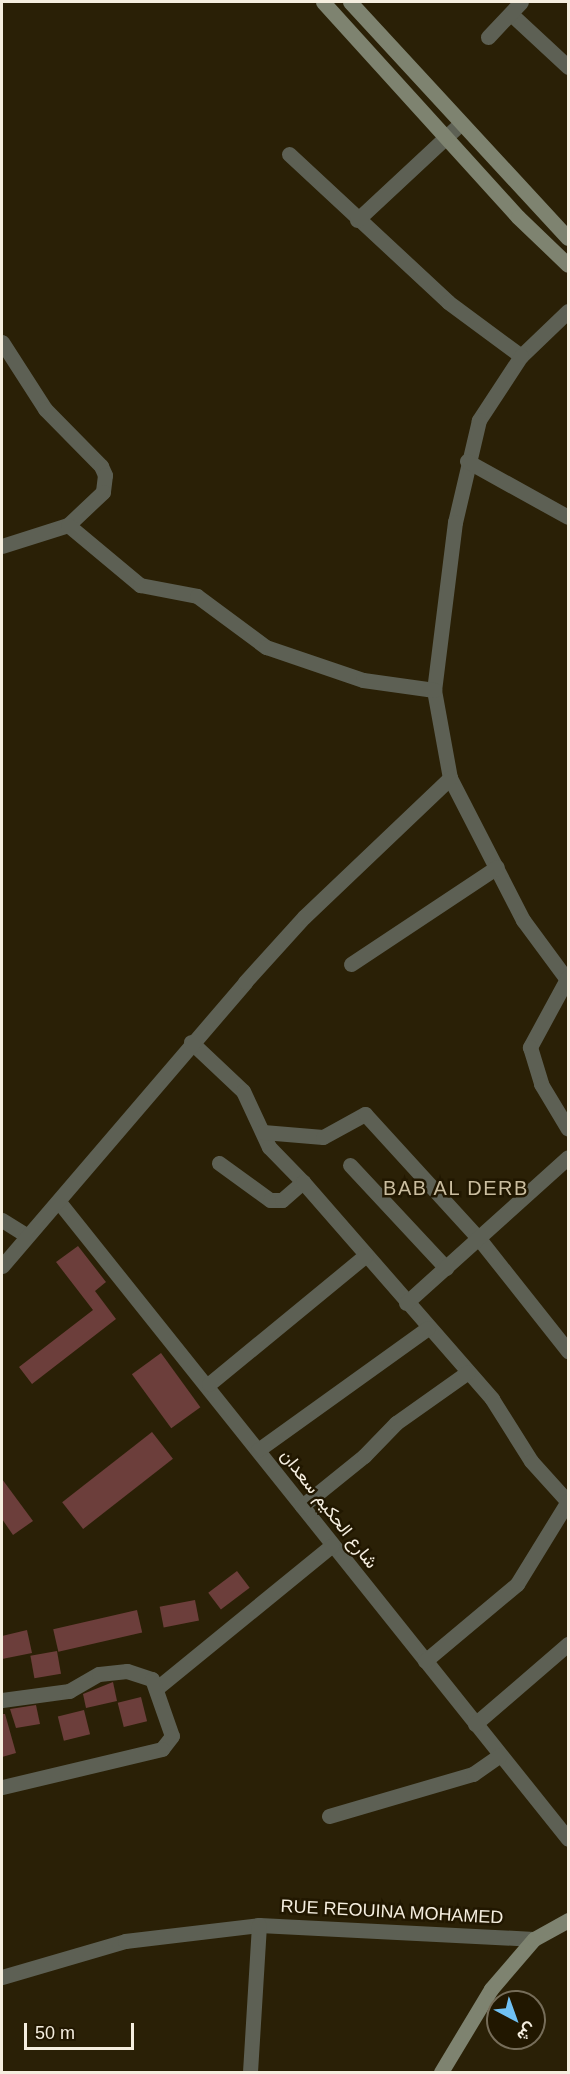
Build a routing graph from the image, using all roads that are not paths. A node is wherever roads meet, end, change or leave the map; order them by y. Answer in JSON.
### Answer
{"nodes":[{"id":1,"x":323,"y":2,"type":"edge"},
{"id":2,"x":350,"y":2,"type":"edge"},
{"id":3,"x":521,"y":2,"type":"edge"},
{"id":4,"x":511,"y":14,"type":"junction"},
{"id":5,"x":488,"y":37,"type":"dead end"},
{"id":6,"x":568,"y":67,"type":"edge"},
{"id":7,"x":461,"y":123,"type":"junction"},
{"id":8,"x":444,"y":136,"type":"junction"},
{"id":9,"x":289,"y":154,"type":"dead end"},
{"id":10,"x":357,"y":220,"type":"junction"},
{"id":11,"x":568,"y":238,"type":"edge"},
{"id":12,"x":568,"y":265,"type":"edge"},
{"id":13,"x":568,"y":311,"type":"edge"},
{"id":14,"x":2,"y":342,"type":"edge"},
{"id":15,"x":521,"y":356,"type":"junction"},
{"id":16,"x":467,"y":461,"type":"junction"},
{"id":17,"x":568,"y":517,"type":"edge"},
{"id":18,"x":68,"y":525,"type":"junction"},
{"id":19,"x":2,"y":546,"type":"edge"},
{"id":20,"x":434,"y":690,"type":"junction"},
{"id":21,"x":450,"y":778,"type":"junction"},
{"id":22,"x":497,"y":867,"type":"junction"},
{"id":23,"x":351,"y":964,"type":"dead end"},
{"id":24,"x":567,"y":979,"type":"edge"},
{"id":25,"x":191,"y":1042,"type":"junction"},
{"id":26,"x":568,"y":1129,"type":"edge"},
{"id":27,"x":263,"y":1132,"type":"junction"},
{"id":28,"x":568,"y":1157,"type":"edge"},
{"id":29,"x":219,"y":1163,"type":"dead end"},
{"id":30,"x":350,"y":1165,"type":"dead end"},
{"id":31,"x":303,"y":1182,"type":"junction"},
{"id":32,"x":59,"y":1202,"type":"junction"},
{"id":33,"x":2,"y":1220,"type":"edge"},
{"id":34,"x":26,"y":1235,"type":"junction"},
{"id":35,"x":480,"y":1240,"type":"junction"},
{"id":36,"x":366,"y":1255,"type":"junction"},
{"id":37,"x":2,"y":1266,"type":"edge"},
{"id":38,"x":446,"y":1268,"type":"junction"},
{"id":39,"x":406,"y":1303,"type":"junction"},
{"id":40,"x":428,"y":1328,"type":"junction"},
{"id":41,"x":568,"y":1351,"type":"edge"},
{"id":42,"x":468,"y":1372,"type":"junction"},
{"id":43,"x":209,"y":1384,"type":"junction"},
{"id":44,"x":258,"y":1450,"type":"junction"},
{"id":45,"x":568,"y":1502,"type":"edge"},
{"id":46,"x":302,"y":1506,"type":"junction"},
{"id":47,"x":331,"y":1546,"type":"junction"},
{"id":48,"x":568,"y":1644,"type":"edge"},
{"id":49,"x":424,"y":1661,"type":"junction"},
{"id":50,"x":158,"y":1688,"type":"junction"},
{"id":51,"x":2,"y":1700,"type":"edge"},
{"id":52,"x":475,"y":1724,"type":"junction"},
{"id":53,"x":499,"y":1756,"type":"junction"},
{"id":54,"x":2,"y":1787,"type":"edge"},
{"id":55,"x":329,"y":1816,"type":"dead end"},
{"id":56,"x":568,"y":1839,"type":"edge"},
{"id":57,"x":568,"y":1920,"type":"edge"},
{"id":58,"x":259,"y":1925,"type":"junction"},
{"id":59,"x":534,"y":1939,"type":"junction"},
{"id":60,"x":2,"y":1977,"type":"edge"},
{"id":61,"x":250,"y":2073,"type":"edge"},
{"id":62,"x":441,"y":2073,"type":"edge"}],
"edges":[{"from":1,"to":8,"type":"main road"},
{"from":2,"to":7,"type":"main road"},
{"from":3,"to":4,"type":"street"},
{"from":4,"to":5,"type":"street"},
{"from":4,"to":6,"type":"street"},
{"from":7,"to":8,"type":"street"},
{"from":7,"to":11,"type":"main road"},
{"from":8,"to":10,"type":"street"},
{"from":8,"to":12,"type":"main road"},
{"from":9,"to":10,"type":"street"},
{"from":10,"to":15,"type":"street"},
{"from":13,"to":15,"type":"street"},
{"from":14,"to":18,"type":"street"},
{"from":15,"to":16,"type":"street"},
{"from":16,"to":17,"type":"street"},
{"from":16,"to":20,"type":"street"},
{"from":18,"to":19,"type":"street"},
{"from":18,"to":20,"type":"street"},
{"from":20,"to":21,"type":"street"},
{"from":21,"to":22,"type":"street"},
{"from":21,"to":25,"type":"street"},
{"from":22,"to":23,"type":"street"},
{"from":22,"to":24,"type":"street"},
{"from":24,"to":26,"type":"street"},
{"from":25,"to":27,"type":"street"},
{"from":25,"to":32,"type":"street"},
{"from":27,"to":31,"type":"street"},
{"from":27,"to":35,"type":"street"},
{"from":28,"to":35,"type":"street"},
{"from":29,"to":31,"type":"street"},
{"from":30,"to":38,"type":"street"},
{"from":31,"to":36,"type":"street"},
{"from":32,"to":34,"type":"street"},
{"from":32,"to":43,"type":"street","name":"شارع الحكيم سعدان"},
{"from":33,"to":34,"type":"street"},
{"from":34,"to":37,"type":"street"},
{"from":35,"to":38,"type":"street"},
{"from":35,"to":41,"type":"street"},
{"from":36,"to":39,"type":"street"},
{"from":36,"to":43,"type":"street"},
{"from":38,"to":39,"type":"street"},
{"from":39,"to":40,"type":"street"},
{"from":40,"to":42,"type":"street"},
{"from":40,"to":44,"type":"street"},
{"from":42,"to":45,"type":"street"},
{"from":42,"to":46,"type":"street"},
{"from":43,"to":44,"type":"street","name":"شارع الحكيم سعدان"},
{"from":44,"to":46,"type":"street","name":"شارع الحكيم سعدان"},
{"from":45,"to":49,"type":"street"},
{"from":46,"to":47,"type":"street","name":"شارع الحكيم سعدان"},
{"from":47,"to":49,"type":"street","name":"شارع الحكيم سعدان"},
{"from":47,"to":50,"type":"street"},
{"from":48,"to":52,"type":"street"},
{"from":49,"to":52,"type":"street","name":"شارع الحكيم سعدان"},
{"from":50,"to":51,"type":"street"},
{"from":50,"to":54,"type":"street"},
{"from":52,"to":53,"type":"street","name":"شارع الحكيم سعدان"},
{"from":53,"to":55,"type":"street"},
{"from":53,"to":56,"type":"street","name":"شارع الحكيم سعدان"},
{"from":57,"to":59,"type":"main road"},
{"from":58,"to":59,"type":"street","name":"RUE REOUINA MOHAMED"},
{"from":58,"to":60,"type":"street","name":"RUE REOUINA MOHAMED"},
{"from":58,"to":61,"type":"street"},
{"from":59,"to":62,"type":"main road"}]}
